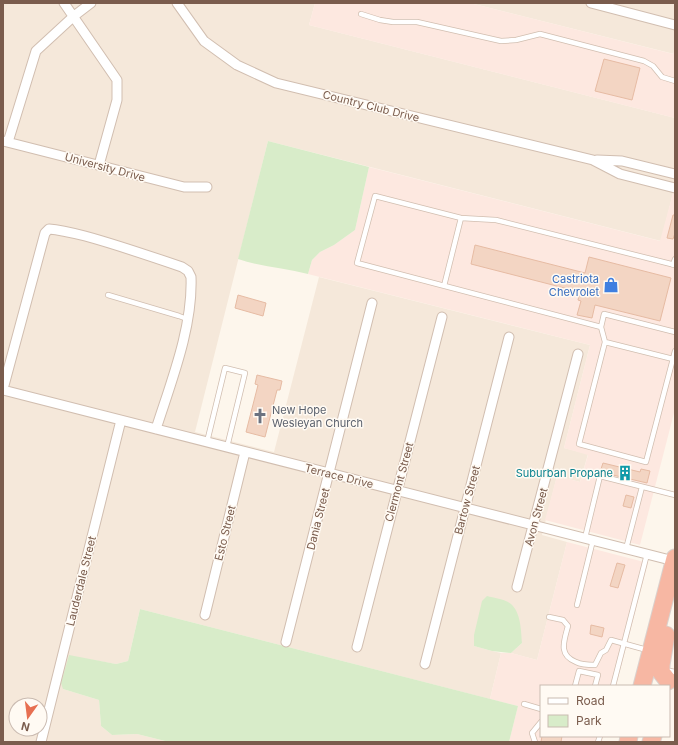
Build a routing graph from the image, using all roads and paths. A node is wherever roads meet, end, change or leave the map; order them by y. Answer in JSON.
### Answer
{"nodes":[{"id":1,"x":64,"y":3,"type":"edge"},
{"id":2,"x":91,"y":3,"type":"edge"},
{"id":3,"x":177,"y":3,"type":"edge"},
{"id":4,"x":591,"y":3,"type":"edge"},
{"id":5,"x":361,"y":14,"type":"dead end"},
{"id":6,"x":74,"y":16,"type":"junction"},
{"id":7,"x":675,"y":24,"type":"edge"},
{"id":8,"x":675,"y":81,"type":"edge"},
{"id":9,"x":6,"y":141,"type":"edge"},
{"id":10,"x":593,"y":160,"type":"junction"},
{"id":11,"x":99,"y":165,"type":"junction"},
{"id":12,"x":672,"y":173,"type":"edge"},
{"id":13,"x":207,"y":187,"type":"dead end"},
{"id":14,"x":671,"y":187,"type":"edge"},
{"id":15,"x":461,"y":218,"type":"junction"},
{"id":16,"x":675,"y":259,"type":"edge"},
{"id":17,"x":674,"y":265,"type":"edge"},
{"id":18,"x":444,"y":286,"type":"junction"},
{"id":19,"x":108,"y":295,"type":"dead end"},
{"id":20,"x":372,"y":303,"type":"dead end"},
{"id":21,"x":442,"y":317,"type":"dead end"},
{"id":22,"x":187,"y":320,"type":"junction"},
{"id":23,"x":601,"y":327,"type":"junction"},
{"id":24,"x":675,"y":332,"type":"edge"},
{"id":25,"x":510,"y":337,"type":"dead end"},
{"id":26,"x":605,"y":342,"type":"junction"},
{"id":27,"x":675,"y":350,"type":"edge"},
{"id":28,"x":578,"y":354,"type":"dead end"},
{"id":29,"x":673,"y":359,"type":"junction"},
{"id":30,"x":668,"y":376,"type":"junction"},
{"id":31,"x":675,"y":377,"type":"edge"},
{"id":32,"x":3,"y":390,"type":"edge"},
{"id":33,"x":121,"y":420,"type":"junction"},
{"id":34,"x":156,"y":429,"type":"junction"},
{"id":35,"x":207,"y":442,"type":"junction"},
{"id":36,"x":227,"y":447,"type":"junction"},
{"id":37,"x":245,"y":452,"type":"junction"},
{"id":38,"x":329,"y":473,"type":"junction"},
{"id":39,"x":642,"y":487,"type":"junction"},
{"id":40,"x":397,"y":490,"type":"junction"},
{"id":41,"x":675,"y":495,"type":"edge"},
{"id":42,"x":465,"y":508,"type":"junction"},
{"id":43,"x":534,"y":525,"type":"junction"},
{"id":44,"x":589,"y":539,"type":"junction"},
{"id":45,"x":626,"y":549,"type":"junction"},
{"id":46,"x":647,"y":554,"type":"junction"},
{"id":47,"x":675,"y":560,"type":"edge"},
{"id":48,"x":517,"y":588,"type":"dead end"},
{"id":49,"x":675,"y":599,"type":"edge"},
{"id":50,"x":577,"y":605,"type":"dead end"},
{"id":51,"x":205,"y":615,"type":"dead end"},
{"id":52,"x":549,"y":617,"type":"dead end"},
{"id":53,"x":286,"y":642,"type":"dead end"},
{"id":54,"x":624,"y":644,"type":"junction"},
{"id":55,"x":357,"y":647,"type":"dead end"},
{"id":56,"x":651,"y":650,"type":"junction"},
{"id":57,"x":675,"y":652,"type":"edge"},
{"id":58,"x":425,"y":664,"type":"dead end"},
{"id":59,"x":670,"y":679,"type":"edge"},
{"id":60,"x":575,"y":685,"type":"edge"},
{"id":61,"x":595,"y":685,"type":"edge"},
{"id":62,"x":613,"y":685,"type":"edge"},
{"id":63,"x":642,"y":685,"type":"edge"},
{"id":64,"x":524,"y":704,"type":"dead end"},
{"id":65,"x":540,"y":709,"type":"edge"},
{"id":66,"x":540,"y":723,"type":"edge"},
{"id":67,"x":41,"y":742,"type":"edge"},
{"id":68,"x":535,"y":742,"type":"edge"}],
"edges":[{"from":1,"to":6,"type":"street"},
{"from":2,"to":6,"type":"street"},
{"from":3,"to":10,"type":"street","name":"Country Club Drive"},
{"from":4,"to":7,"type":"street"},
{"from":5,"to":8,"type":"lane"},
{"from":6,"to":9,"type":"street"},
{"from":6,"to":11,"type":"street"},
{"from":9,"to":11,"type":"street","name":"University Drive"},
{"from":10,"to":12,"type":"street","name":"Country Club Drive"},
{"from":10,"to":14,"type":"street","name":"Country Club Drive"},
{"from":11,"to":13,"type":"street","name":"University Drive"},
{"from":12,"to":14,"type":"street"},
{"from":15,"to":17,"type":"lane"},
{"from":15,"to":18,"type":"lane"},
{"from":15,"to":18,"type":"lane"},
{"from":16,"to":17,"type":"lane"},
{"from":18,"to":23,"type":"lane"},
{"from":19,"to":22,"type":"lane"},
{"from":20,"to":38,"type":"street","name":"Dania Street"},
{"from":21,"to":40,"type":"street","name":"Clermont Street"},
{"from":22,"to":32,"type":"street"},
{"from":22,"to":34,"type":"street"},
{"from":23,"to":24,"type":"lane"},
{"from":23,"to":26,"type":"lane"},
{"from":25,"to":42,"type":"street","name":"Bartow Street"},
{"from":26,"to":29,"type":"lane"},
{"from":26,"to":30,"type":"lane"},
{"from":27,"to":29,"type":"lane"},
{"from":28,"to":43,"type":"street","name":"Avon Street"},
{"from":29,"to":30,"type":"lane"},
{"from":30,"to":31,"type":"lane"},
{"from":32,"to":33,"type":"street","name":"Terrace Drive"},
{"from":33,"to":34,"type":"street","name":"Terrace Drive"},
{"from":33,"to":67,"type":"street","name":"Lauderdale Street"},
{"from":34,"to":35,"type":"street","name":"Terrace Drive"},
{"from":35,"to":36,"type":"street","name":"Terrace Drive"},
{"from":35,"to":36,"type":"lane"},
{"from":36,"to":37,"type":"street","name":"Terrace Drive"},
{"from":37,"to":38,"type":"street","name":"Terrace Drive"},
{"from":37,"to":51,"type":"street","name":"Esto Street"},
{"from":38,"to":40,"type":"street","name":"Terrace Drive"},
{"from":38,"to":53,"type":"street","name":"Dania Street"},
{"from":39,"to":41,"type":"lane"},
{"from":39,"to":44,"type":"lane"},
{"from":39,"to":45,"type":"lane"},
{"from":40,"to":42,"type":"street","name":"Terrace Drive"},
{"from":40,"to":55,"type":"street","name":"Clermont Street"},
{"from":42,"to":43,"type":"street","name":"Terrace Drive"},
{"from":42,"to":58,"type":"street","name":"Bartow Street"},
{"from":43,"to":44,"type":"street","name":"Terrace Drive"},
{"from":43,"to":48,"type":"street","name":"Avon Street"},
{"from":44,"to":45,"type":"street","name":"Terrace Drive"},
{"from":44,"to":50,"type":"lane"},
{"from":45,"to":46,"type":"street","name":"Terrace Drive"},
{"from":46,"to":47,"type":"street","name":"Terrace Drive"},
{"from":46,"to":54,"type":"lane"},
{"from":47,"to":56,"type":"highway"},
{"from":49,"to":59,"type":"highway"},
{"from":52,"to":54,"type":"lane"},
{"from":54,"to":56,"type":"lane"},
{"from":54,"to":62,"type":"lane"},
{"from":56,"to":63,"type":"highway"},
{"from":57,"to":59,"type":"highway"},
{"from":60,"to":61,"type":"lane"},
{"from":64,"to":65,"type":"lane"},
{"from":66,"to":68,"type":"lane"}]}
